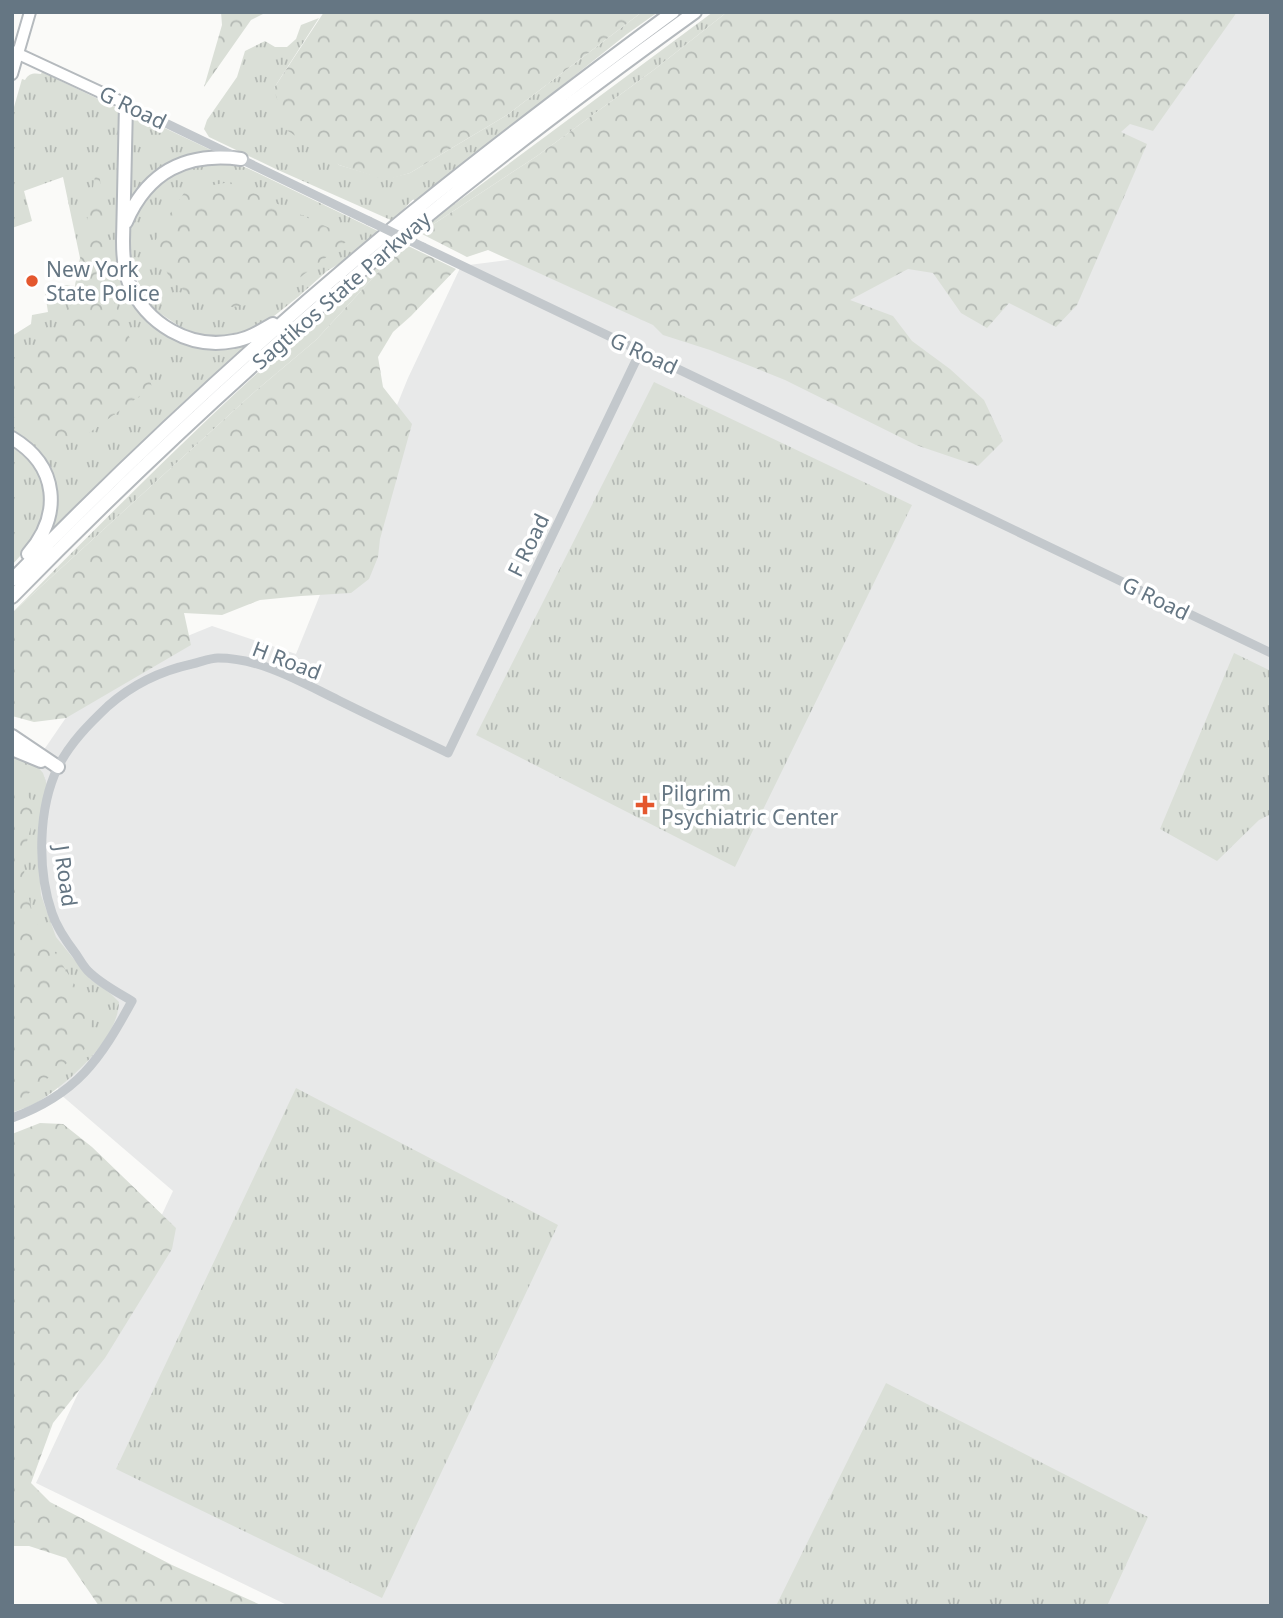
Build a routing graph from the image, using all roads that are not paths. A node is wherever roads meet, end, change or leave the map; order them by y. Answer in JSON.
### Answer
{"nodes":[{"id":1,"x":30,"y":12,"type":"edge"},
{"id":2,"x":673,"y":12,"type":"edge"},
{"id":3,"x":695,"y":12,"type":"edge"},
{"id":4,"x":15,"y":52,"type":"edge"},
{"id":5,"x":12,"y":74,"type":"edge"},
{"id":6,"x":126,"y":104,"type":"junction"},
{"id":7,"x":241,"y":159,"type":"junction"},
{"id":8,"x":123,"y":228,"type":"junction"},
{"id":9,"x":303,"y":305,"type":"junction"},
{"id":10,"x":640,"y":352,"type":"junction"},
{"id":11,"x":12,"y":439,"type":"edge"},
{"id":12,"x":77,"y":531,"type":"junction"},
{"id":13,"x":12,"y":572,"type":"edge"},
{"id":14,"x":12,"y":580,"type":"edge"},
{"id":15,"x":12,"y":597,"type":"edge"},
{"id":16,"x":12,"y":606,"type":"edge"},
{"id":17,"x":1271,"y":653,"type":"edge"},
{"id":18,"x":12,"y":736,"type":"edge"},
{"id":19,"x":12,"y":749,"type":"edge"},
{"id":20,"x":448,"y":753,"type":"joint"},
{"id":21,"x":58,"y":767,"type":"junction"},
{"id":22,"x":12,"y":1118,"type":"edge"}],
"edges":[{"from":1,"to":4,"type":"main road"},
{"from":2,"to":9,"type":"highway","name":"Sagtikos State Parkway"},
{"from":3,"to":12,"type":"highway","name":"Sagtikos State Parkway"},
{"from":4,"to":5,"type":"main road"},
{"from":4,"to":6,"type":"main road","name":"G Road"},
{"from":6,"to":7,"type":"street","name":"G Road"},
{"from":6,"to":8,"type":"highway"},
{"from":7,"to":8,"type":"highway"},
{"from":7,"to":10,"type":"street","name":"G Road","bridge":true},
{"from":8,"to":9,"type":"highway"},
{"from":9,"to":14,"type":"highway","name":"Sagtikos State Parkway"},
{"from":10,"to":17,"type":"street","name":"G Road"},
{"from":10,"to":20,"type":"street","name":"F Road"},
{"from":11,"to":13,"type":"highway"},
{"from":12,"to":15,"type":"highway","name":"Sagtikos State Parkway"},
{"from":12,"to":16,"type":"highway"},
{"from":18,"to":21,"type":"highway"},
{"from":19,"to":21,"type":"highway"},
{"from":20,"to":21,"type":"street","name":"H Road"},
{"from":21,"to":22,"type":"street","name":"J Road"}]}
